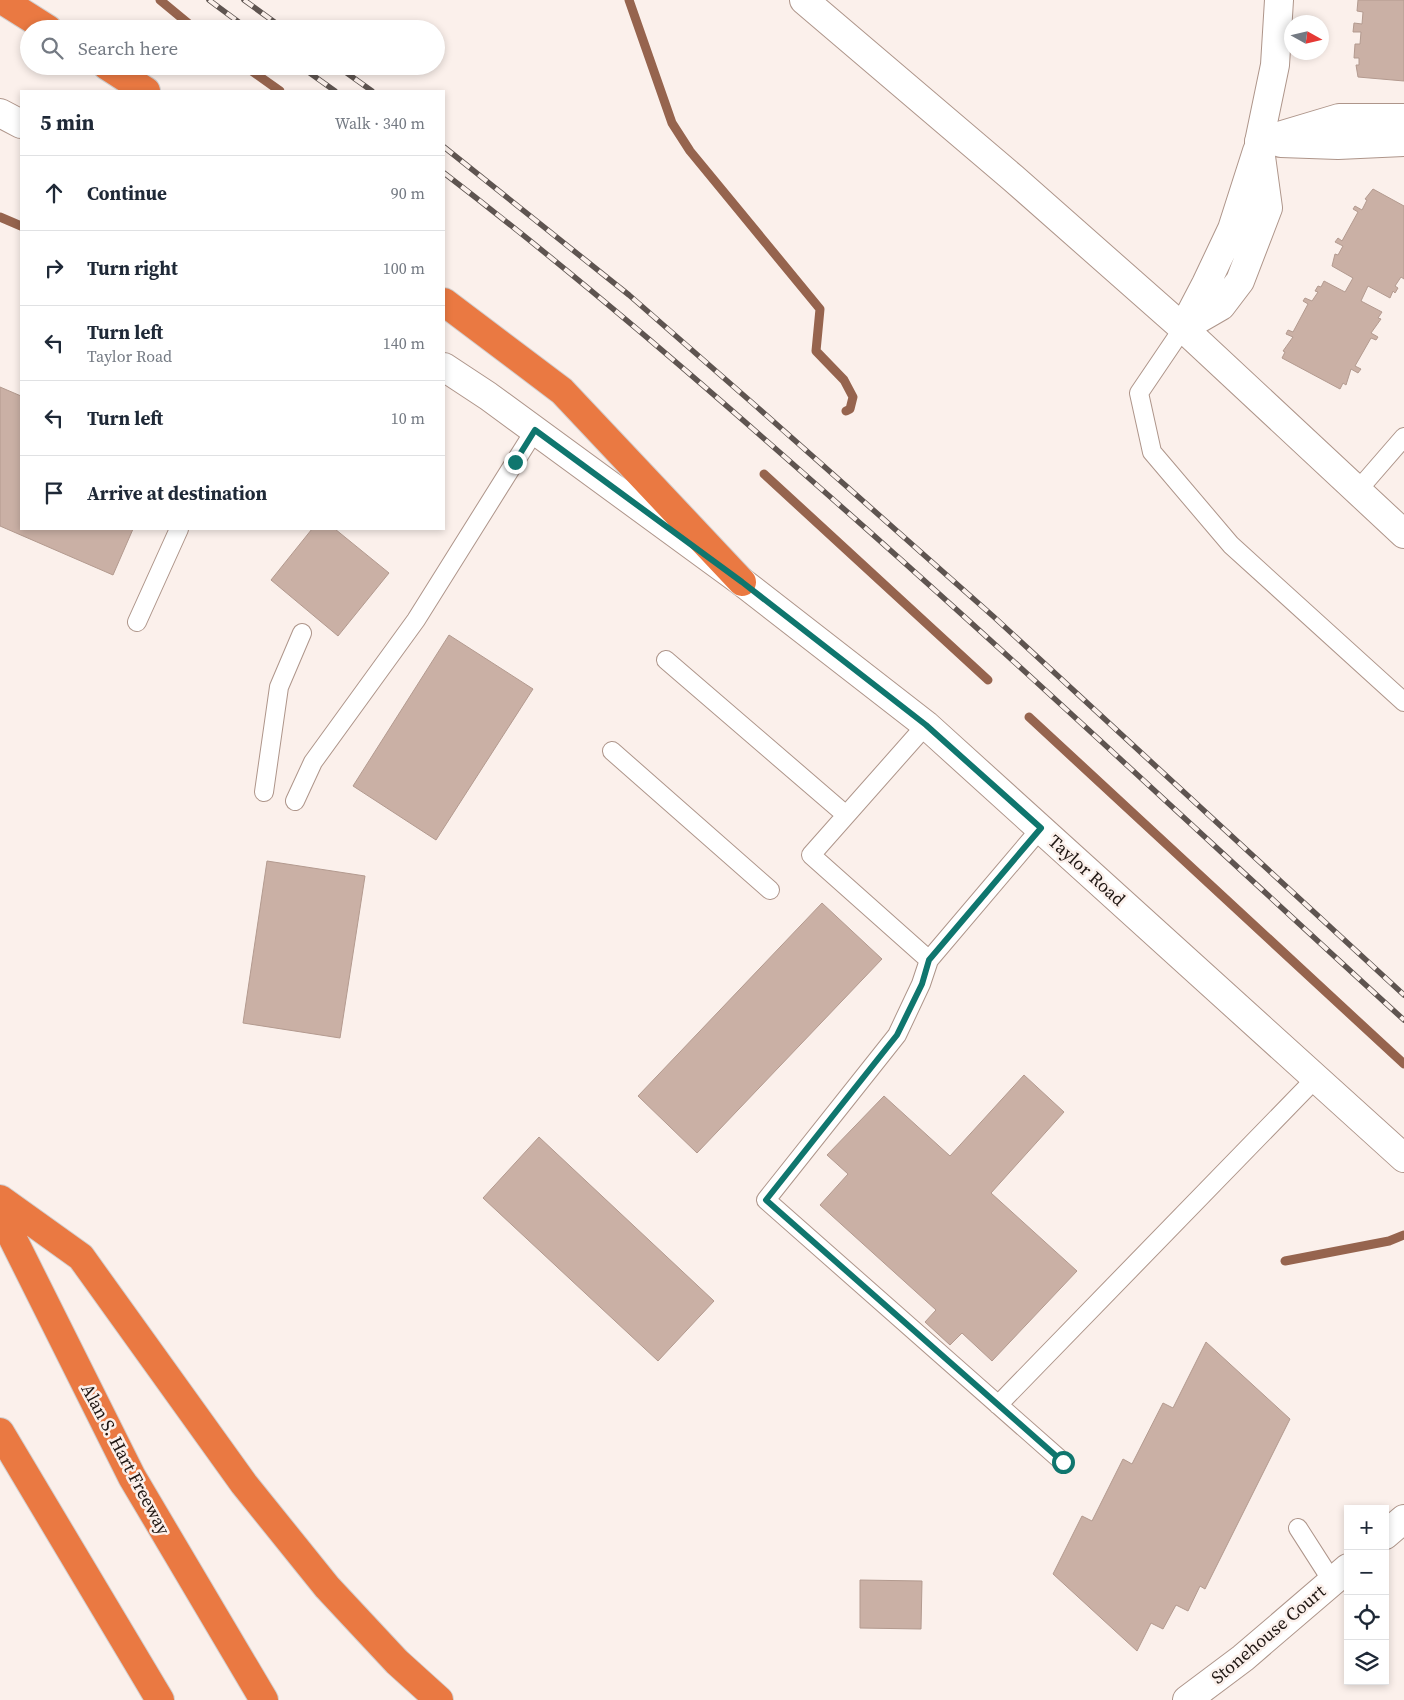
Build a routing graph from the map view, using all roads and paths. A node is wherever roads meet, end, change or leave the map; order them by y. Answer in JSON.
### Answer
{"nodes":[{"id":1,"x":2,"y":0,"type":"edge"},
{"id":2,"x":804,"y":0,"type":"edge"},
{"id":3,"x":1279,"y":0,"type":"edge"},
{"id":4,"x":34,"y":20,"type":"edge"},
{"id":5,"x":121,"y":75,"type":"edge"},
{"id":6,"x":144,"y":90,"type":"edge"},
{"id":7,"x":0,"y":113,"type":"edge"},
{"id":8,"x":1404,"y":118,"type":"edge"},
{"id":9,"x":20,"y":123,"type":"edge"},
{"id":10,"x":1259,"y":142,"type":"junction"},
{"id":11,"x":1404,"y":142,"type":"edge"},
{"id":12,"x":445,"y":303,"type":"edge"},
{"id":13,"x":1183,"y":328,"type":"junction"},
{"id":14,"x":445,"y":368,"type":"edge"},
{"id":15,"x":535,"y":430,"type":"junction"},
{"id":16,"x":1404,"y":436,"type":"edge"},
{"id":17,"x":1358,"y":490,"type":"junction"},
{"id":18,"x":178,"y":530,"type":"edge"},
{"id":19,"x":1404,"y":534,"type":"edge"},
{"id":20,"x":742,"y":582,"type":"junction"},
{"id":21,"x":137,"y":622,"type":"dead end"},
{"id":22,"x":302,"y":633,"type":"dead end"},
{"id":23,"x":666,"y":660,"type":"dead end"},
{"id":24,"x":1404,"y":702,"type":"edge"},
{"id":25,"x":926,"y":725,"type":"junction"},
{"id":26,"x":612,"y":751,"type":"dead end"},
{"id":27,"x":264,"y":792,"type":"dead end"},
{"id":28,"x":295,"y":801,"type":"dead end"},
{"id":29,"x":846,"y":814,"type":"junction"},
{"id":30,"x":1041,"y":828,"type":"junction"},
{"id":31,"x":770,"y":890,"type":"dead end"},
{"id":32,"x":929,"y":960,"type":"junction"},
{"id":33,"x":1316,"y":1078,"type":"junction"},
{"id":34,"x":1404,"y":1158,"type":"edge"},
{"id":35,"x":0,"y":1199,"type":"edge"},
{"id":36,"x":0,"y":1213,"type":"edge"},
{"id":37,"x":998,"y":1405,"type":"junction"},
{"id":38,"x":0,"y":1432,"type":"edge"},
{"id":39,"x":1063,"y":1462,"type":"dead end"},
{"id":40,"x":1404,"y":1519,"type":"edge"},
{"id":41,"x":1298,"y":1528,"type":"dead end"},
{"id":42,"x":1389,"y":1532,"type":"edge"},
{"id":43,"x":1340,"y":1574,"type":"edge"},
{"id":44,"x":160,"y":1700,"type":"edge"},
{"id":45,"x":264,"y":1700,"type":"edge"},
{"id":46,"x":439,"y":1700,"type":"edge"},
{"id":47,"x":1187,"y":1700,"type":"edge"}],
"edges":[{"from":1,"to":4,"type":"highway"},
{"from":2,"to":13,"type":"street"},
{"from":3,"to":10,"type":"street"},
{"from":5,"to":6,"type":"highway"},
{"from":7,"to":9,"type":"street"},
{"from":8,"to":10,"type":"street"},
{"from":10,"to":11,"type":"street"},
{"from":10,"to":13,"type":"street"},
{"from":12,"to":20,"type":"highway"},
{"from":13,"to":17,"type":"street"},
{"from":13,"to":24,"type":"lane"},
{"from":14,"to":15,"type":"street","name":"Taylor Road"},
{"from":15,"to":20,"type":"street","name":"Taylor Road"},
{"from":15,"to":28,"type":"lane"},
{"from":16,"to":17,"type":"lane"},
{"from":17,"to":19,"type":"street"},
{"from":18,"to":21,"type":"lane"},
{"from":20,"to":25,"type":"street","name":"Taylor Road"},
{"from":22,"to":27,"type":"lane"},
{"from":23,"to":29,"type":"lane"},
{"from":25,"to":29,"type":"lane"},
{"from":25,"to":30,"type":"street","name":"Taylor Road"},
{"from":26,"to":31,"type":"lane"},
{"from":29,"to":32,"type":"lane"},
{"from":30,"to":32,"type":"lane"},
{"from":30,"to":33,"type":"street","name":"Taylor Road"},
{"from":32,"to":37,"type":"lane"},
{"from":33,"to":34,"type":"street","name":"Taylor Road"},
{"from":33,"to":37,"type":"lane"},
{"from":35,"to":46,"type":"highway"},
{"from":36,"to":45,"type":"highway","name":"Alan S. Hart Freeway"},
{"from":37,"to":39,"type":"lane"},
{"from":38,"to":44,"type":"highway"},
{"from":40,"to":42,"type":"street"},
{"from":41,"to":43,"type":"lane"},
{"from":43,"to":47,"type":"street","name":"Stonehouse Court"}]}
